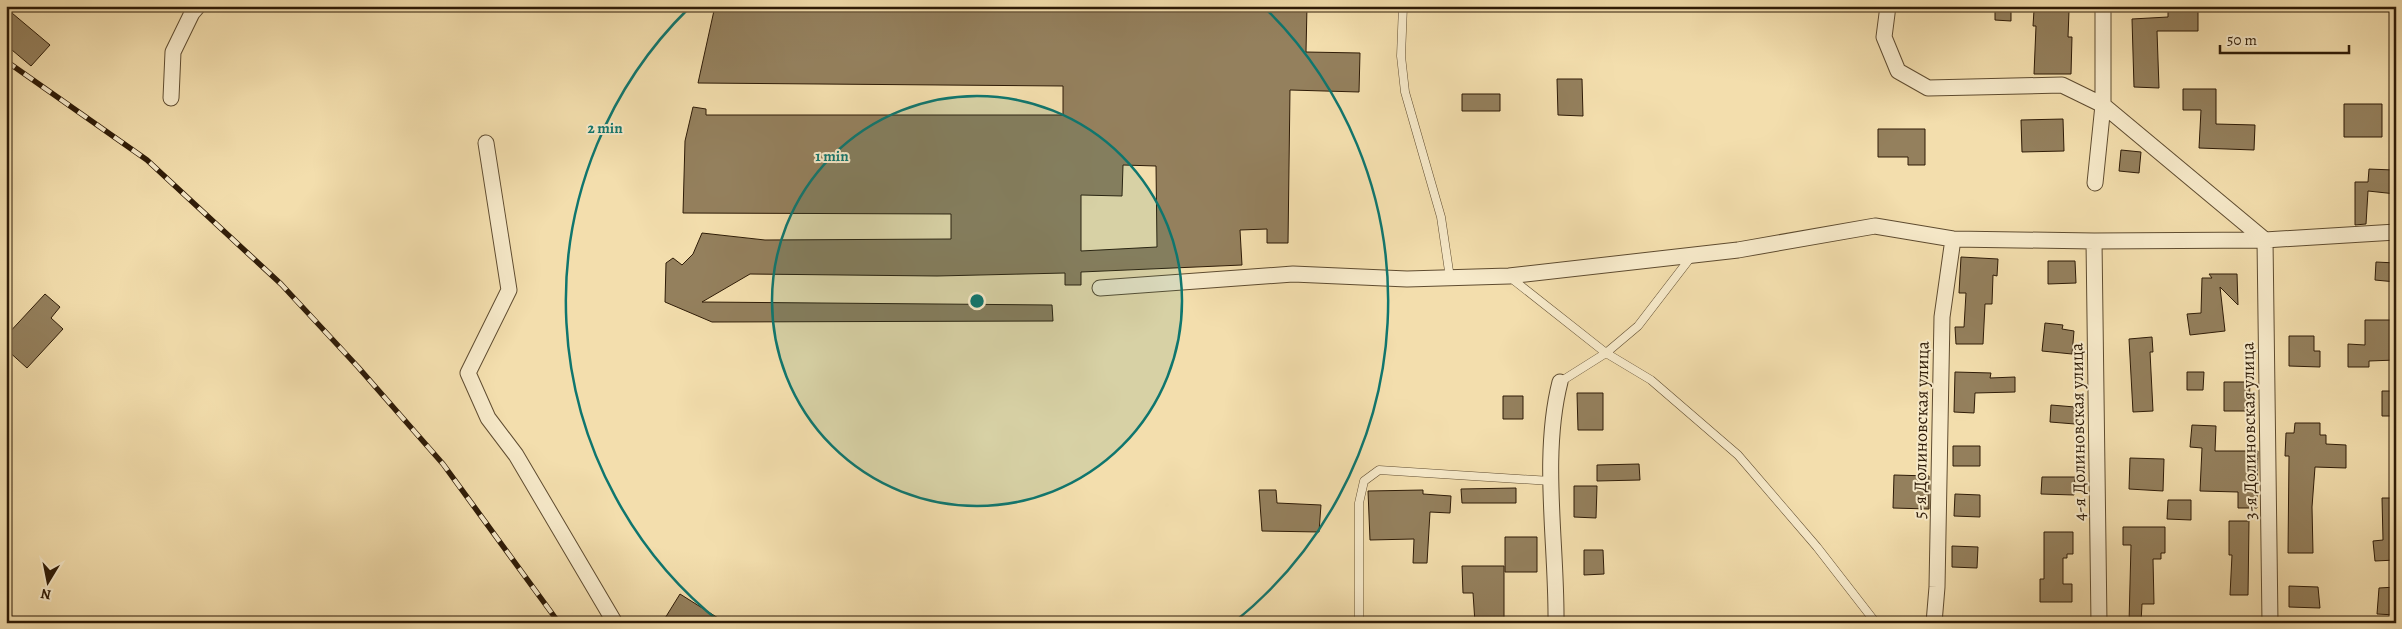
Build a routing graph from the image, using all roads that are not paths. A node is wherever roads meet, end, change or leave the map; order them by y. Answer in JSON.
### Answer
{"nodes":[{"id":1,"x":198,"y":6,"type":"edge"},
{"id":2,"x":1403,"y":6,"type":"edge"},
{"id":3,"x":1888,"y":6,"type":"edge"},
{"id":4,"x":2103,"y":6,"type":"edge"},
{"id":5,"x":171,"y":98,"type":"dead end"},
{"id":6,"x":2103,"y":105,"type":"junction"},
{"id":7,"x":486,"y":142,"type":"dead end"},
{"id":8,"x":2095,"y":183,"type":"dead end"},
{"id":9,"x":2396,"y":232,"type":"edge"},
{"id":10,"x":1953,"y":239,"type":"junction"},
{"id":11,"x":2265,"y":240,"type":"junction"},
{"id":12,"x":2094,"y":241,"type":"junction"},
{"id":13,"x":1692,"y":256,"type":"junction"},
{"id":14,"x":1510,"y":276,"type":"junction"},
{"id":15,"x":1450,"y":278,"type":"junction"},
{"id":16,"x":1100,"y":288,"type":"dead end"},
{"id":17,"x":1606,"y":353,"type":"junction"},
{"id":18,"x":1560,"y":382,"type":"joint"},
{"id":19,"x":1551,"y":481,"type":"junction"},
{"id":20,"x":615,"y":623,"type":"edge"},
{"id":21,"x":1359,"y":623,"type":"edge"},
{"id":22,"x":1556,"y":623,"type":"edge"},
{"id":23,"x":1876,"y":623,"type":"edge"},
{"id":24,"x":1934,"y":623,"type":"edge"},
{"id":25,"x":2099,"y":623,"type":"edge"},
{"id":26,"x":2270,"y":623,"type":"edge"}],
"edges":[{"from":1,"to":5,"type":"street"},
{"from":2,"to":15,"type":"lane"},
{"from":3,"to":6,"type":"street"},
{"from":4,"to":6,"type":"street"},
{"from":6,"to":8,"type":"street"},
{"from":6,"to":11,"type":"street"},
{"from":7,"to":20,"type":"street"},
{"from":9,"to":11,"type":"street"},
{"from":10,"to":12,"type":"street"},
{"from":10,"to":13,"type":"street"},
{"from":10,"to":24,"type":"street","name":"5-я Долиновская улица"},
{"from":11,"to":12,"type":"street"},
{"from":11,"to":26,"type":"street","name":"3-я Долиновская улица"},
{"from":12,"to":25,"type":"street","name":"4-я Долиновская улица"},
{"from":13,"to":14,"type":"street"},
{"from":13,"to":17,"type":"lane"},
{"from":14,"to":15,"type":"street"},
{"from":14,"to":17,"type":"lane"},
{"from":15,"to":16,"type":"street"},
{"from":17,"to":18,"type":"lane"},
{"from":17,"to":23,"type":"lane"},
{"from":18,"to":19,"type":"street"},
{"from":19,"to":21,"type":"lane"},
{"from":19,"to":22,"type":"street"}]}
